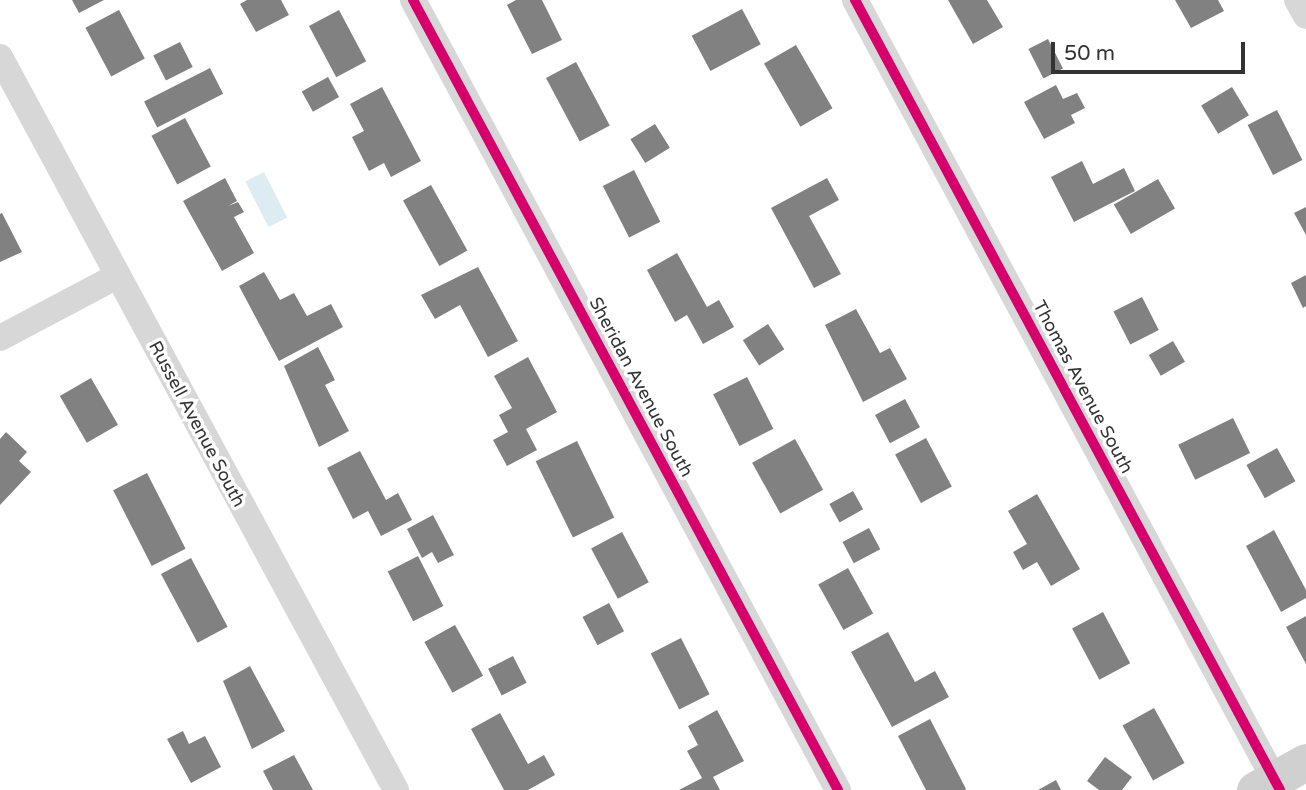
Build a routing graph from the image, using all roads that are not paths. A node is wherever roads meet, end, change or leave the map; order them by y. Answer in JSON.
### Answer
{"nodes":[{"id":1,"x":413,"y":0,"type":"edge"},
{"id":2,"x":855,"y":0,"type":"edge"},
{"id":3,"x":1297,"y":0,"type":"edge"},
{"id":4,"x":1306,"y":16,"type":"edge"},
{"id":5,"x":0,"y":57,"type":"edge"},
{"id":6,"x":117,"y":276,"type":"junction"},
{"id":7,"x":0,"y":338,"type":"edge"},
{"id":8,"x":1306,"y":762,"type":"edge"},
{"id":9,"x":1270,"y":786,"type":"edge"},
{"id":10,"x":396,"y":790,"type":"edge"},
{"id":11,"x":838,"y":790,"type":"edge"}],
"edges":[{"from":1,"to":11,"type":"street","name":"Sheridan Avenue South"},
{"from":2,"to":9,"type":"street","name":"Thomas Avenue South"},
{"from":3,"to":4,"type":"street"},
{"from":5,"to":6,"type":"street","name":"Russell Avenue South"},
{"from":6,"to":7,"type":"street"},
{"from":6,"to":10,"type":"street","name":"Russell Avenue South"},
{"from":8,"to":9,"type":"street"}]}
